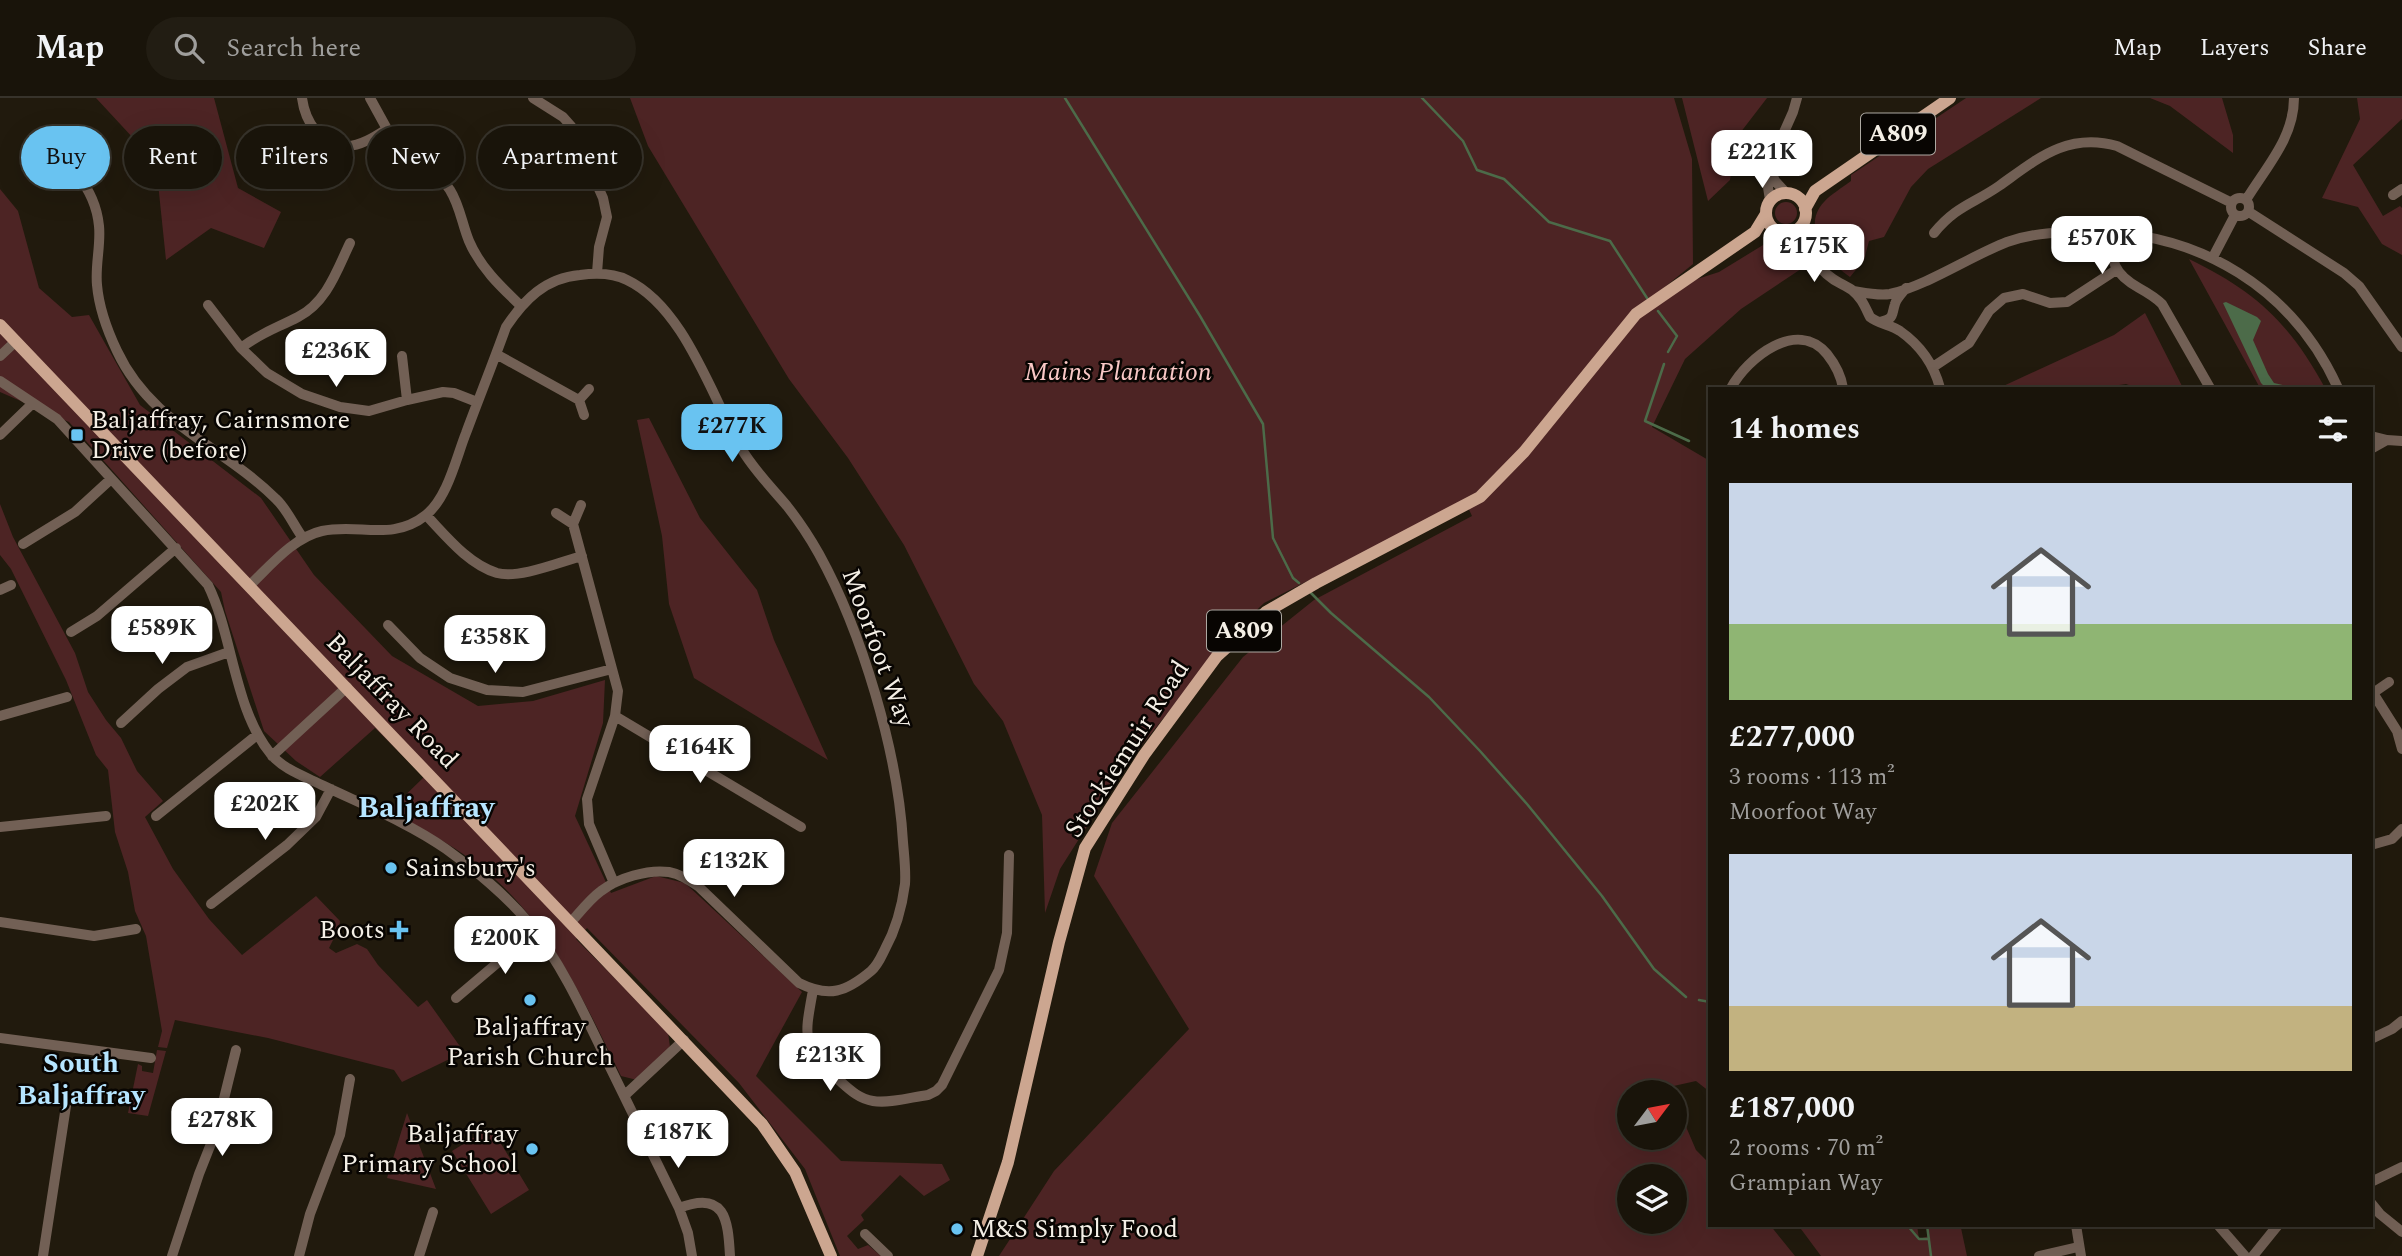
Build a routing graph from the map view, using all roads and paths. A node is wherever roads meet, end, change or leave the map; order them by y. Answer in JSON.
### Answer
{"nodes":[{"id":1,"x":302,"y":98,"type":"edge"},
{"id":2,"x":370,"y":98,"type":"edge"},
{"id":3,"x":533,"y":98,"type":"edge"},
{"id":4,"x":1797,"y":98,"type":"edge"},
{"id":5,"x":1950,"y":98,"type":"edge"},
{"id":6,"x":2294,"y":98,"type":"edge"},
{"id":7,"x":552,"y":103,"type":"edge"},
{"id":8,"x":385,"y":126,"type":"edge"},
{"id":9,"x":367,"y":141,"type":"edge"},
{"id":10,"x":1769,"y":166,"type":"junction"},
{"id":11,"x":88,"y":189,"type":"edge"},
{"id":12,"x":449,"y":189,"type":"edge"},
{"id":13,"x":1815,"y":191,"type":"junction"},
{"id":14,"x":1789,"y":193,"type":"junction"},
{"id":15,"x":1770,"y":200,"type":"junction"},
{"id":16,"x":2232,"y":203,"type":"junction"},
{"id":17,"x":2248,"y":206,"type":"junction"},
{"id":18,"x":1805,"y":209,"type":"junction"},
{"id":19,"x":1766,"y":214,"type":"junction"},
{"id":20,"x":2235,"y":215,"type":"junction"},
{"id":21,"x":1803,"y":223,"type":"junction"},
{"id":22,"x":1776,"y":230,"type":"junction"},
{"id":23,"x":1755,"y":232,"type":"junction"},
{"id":24,"x":1791,"y":232,"type":"junction"},
{"id":25,"x":2110,"y":232,"type":"junction"},
{"id":26,"x":1934,"y":233,"type":"dead end"},
{"id":27,"x":1803,"y":239,"type":"junction"},
{"id":28,"x":350,"y":243,"type":"dead end"},
{"id":29,"x":2213,"y":257,"type":"junction"},
{"id":30,"x":2116,"y":270,"type":"junction"},
{"id":31,"x":597,"y":273,"type":"junction"},
{"id":32,"x":1853,"y":291,"type":"junction"},
{"id":33,"x":1888,"y":302,"type":"junction"},
{"id":34,"x":208,"y":305,"type":"dead end"},
{"id":35,"x":520,"y":305,"type":"junction"},
{"id":36,"x":1867,"y":306,"type":"junction"},
{"id":37,"x":1880,"y":322,"type":"junction"},
{"id":38,"x":0,"y":325,"type":"edge"},
{"id":39,"x":1899,"y":331,"type":"junction"},
{"id":40,"x":16,"y":341,"type":"junction"},
{"id":41,"x":2402,"y":347,"type":"edge"},
{"id":42,"x":241,"y":348,"type":"junction"},
{"id":43,"x":496,"y":354,"type":"junction"},
{"id":44,"x":0,"y":356,"type":"edge"},
{"id":45,"x":402,"y":356,"type":"dead end"},
{"id":46,"x":1933,"y":367,"type":"junction"},
{"id":47,"x":0,"y":381,"type":"edge"},
{"id":48,"x":1732,"y":387,"type":"edge"},
{"id":49,"x":1843,"y":387,"type":"edge"},
{"id":50,"x":1940,"y":387,"type":"edge"},
{"id":51,"x":2209,"y":387,"type":"edge"},
{"id":52,"x":2337,"y":387,"type":"edge"},
{"id":53,"x":589,"y":390,"type":"dead end"},
{"id":54,"x":407,"y":400,"type":"junction"},
{"id":55,"x":579,"y":400,"type":"junction"},
{"id":56,"x":477,"y":402,"type":"junction"},
{"id":57,"x":33,"y":403,"type":"junction"},
{"id":58,"x":583,"y":415,"type":"dead end"},
{"id":59,"x":0,"y":435,"type":"edge"},
{"id":60,"x":2373,"y":436,"type":"edge"},
{"id":61,"x":2387,"y":440,"type":"junction"},
{"id":62,"x":2402,"y":441,"type":"edge"},
{"id":63,"x":2373,"y":448,"type":"edge"},
{"id":64,"x":111,"y":479,"type":"junction"},
{"id":65,"x":582,"y":505,"type":"dead end"},
{"id":66,"x":555,"y":513,"type":"dead end"},
{"id":67,"x":426,"y":515,"type":"junction"},
{"id":68,"x":573,"y":524,"type":"junction"},
{"id":69,"x":303,"y":538,"type":"junction"},
{"id":70,"x":23,"y":544,"type":"dead end"},
{"id":71,"x":176,"y":548,"type":"junction"},
{"id":72,"x":582,"y":556,"type":"junction"},
{"id":73,"x":11,"y":585,"type":"dead end"},
{"id":74,"x":250,"y":585,"type":"junction"},
{"id":75,"x":0,"y":590,"type":"edge"},
{"id":76,"x":388,"y":625,"type":"dead end"},
{"id":77,"x":71,"y":632,"type":"dead end"},
{"id":78,"x":229,"y":652,"type":"junction"},
{"id":79,"x":612,"y":668,"type":"junction"},
{"id":80,"x":2389,"y":682,"type":"dead end"},
{"id":81,"x":347,"y":687,"type":"junction"},
{"id":82,"x":2373,"y":692,"type":"edge"},
{"id":83,"x":2373,"y":695,"type":"edge"},
{"id":84,"x":67,"y":697,"type":"dead end"},
{"id":85,"x":0,"y":716,"type":"edge"},
{"id":86,"x":615,"y":716,"type":"junction"},
{"id":87,"x":121,"y":723,"type":"dead end"},
{"id":88,"x":257,"y":735,"type":"junction"},
{"id":89,"x":2402,"y":749,"type":"edge"},
{"id":90,"x":272,"y":756,"type":"junction"},
{"id":91,"x":331,"y":789,"type":"junction"},
{"id":92,"x":106,"y":816,"type":"dead end"},
{"id":93,"x":156,"y":816,"type":"dead end"},
{"id":94,"x":0,"y":827,"type":"edge"},
{"id":95,"x":801,"y":827,"type":"dead end"},
{"id":96,"x":2401,"y":833,"type":"edge"},
{"id":97,"x":2373,"y":844,"type":"edge"},
{"id":98,"x":1009,"y":855,"type":"dead end"},
{"id":99,"x":614,"y":883,"type":"junction"},
{"id":100,"x":211,"y":904,"type":"dead end"},
{"id":101,"x":0,"y":922,"type":"edge"},
{"id":102,"x":571,"y":922,"type":"junction"},
{"id":103,"x":136,"y":929,"type":"dead end"},
{"id":104,"x":535,"y":931,"type":"junction"},
{"id":105,"x":813,"y":990,"type":"junction"},
{"id":106,"x":456,"y":998,"type":"dead end"},
{"id":107,"x":2402,"y":1021,"type":"edge"},
{"id":108,"x":0,"y":1038,"type":"edge"},
{"id":109,"x":2373,"y":1038,"type":"edge"},
{"id":110,"x":684,"y":1040,"type":"junction"},
{"id":111,"x":236,"y":1050,"type":"dead end"},
{"id":112,"x":151,"y":1058,"type":"dead end"},
{"id":113,"x":350,"y":1079,"type":"dead end"},
{"id":114,"x":624,"y":1096,"type":"junction"},
{"id":115,"x":66,"y":1106,"type":"dead end"},
{"id":116,"x":2402,"y":1167,"type":"edge"},
{"id":117,"x":2373,"y":1181,"type":"edge"},
{"id":118,"x":2373,"y":1205,"type":"edge"},
{"id":119,"x":679,"y":1208,"type":"junction"},
{"id":120,"x":433,"y":1212,"type":"dead end"},
{"id":121,"x":2076,"y":1227,"type":"edge"},
{"id":122,"x":2220,"y":1227,"type":"edge"},
{"id":123,"x":2276,"y":1227,"type":"edge"},
{"id":124,"x":2402,"y":1232,"type":"edge"},
{"id":125,"x":865,"y":1234,"type":"dead end"},
{"id":126,"x":2079,"y":1251,"type":"edge"},
{"id":127,"x":43,"y":1256,"type":"edge"},
{"id":128,"x":172,"y":1256,"type":"edge"},
{"id":129,"x":299,"y":1256,"type":"edge"},
{"id":130,"x":419,"y":1256,"type":"edge"},
{"id":131,"x":692,"y":1256,"type":"edge"},
{"id":132,"x":730,"y":1256,"type":"edge"},
{"id":133,"x":831,"y":1256,"type":"edge"},
{"id":134,"x":888,"y":1256,"type":"edge"},
{"id":135,"x":977,"y":1256,"type":"edge"},
{"id":136,"x":2039,"y":1256,"type":"edge"},
{"id":137,"x":2245,"y":1256,"type":"edge"},
{"id":138,"x":2253,"y":1256,"type":"edge"}],
"edges":[{"from":1,"to":9,"type":"street"},
{"from":2,"to":8,"type":"street"},
{"from":3,"to":7,"type":"street"},
{"from":4,"to":10,"type":"street"},
{"from":5,"to":13,"type":"main road","number":"A809"},
{"from":6,"to":17,"type":"street"},
{"from":7,"to":31,"type":"street"},
{"from":10,"to":14,"type":"street"},
{"from":10,"to":15,"type":"street"},
{"from":11,"to":69,"type":"street"},
{"from":12,"to":35,"type":"street"},
{"from":13,"to":14,"type":"main road","number":"A809"},
{"from":13,"to":18,"type":"main road","number":"A809"},
{"from":14,"to":15,"type":"main road"},
{"from":14,"to":18,"type":"main road"},
{"from":15,"to":19,"type":"main road"},
{"from":16,"to":17,"type":"street"},
{"from":16,"to":20,"type":"street"},
{"from":16,"to":26,"type":"street"},
{"from":17,"to":20,"type":"street"},
{"from":17,"to":41,"type":"street"},
{"from":18,"to":21,"type":"main road"},
{"from":19,"to":22,"type":"main road"},
{"from":19,"to":23,"type":"main road","name":"Stockiemuir Road","number":"A809"},
{"from":20,"to":29,"type":"street"},
{"from":21,"to":24,"type":"main road"},
{"from":21,"to":27,"type":"street"},
{"from":22,"to":23,"type":"main road","name":"Stockiemuir Road","number":"A809"},
{"from":22,"to":24,"type":"main road"},
{"from":23,"to":135,"type":"main road","name":"Stockiemuir Road","number":"A809"},
{"from":24,"to":27,"type":"street"},
{"from":25,"to":29,"type":"street"},
{"from":25,"to":30,"type":"street"},
{"from":25,"to":33,"type":"street"},
{"from":27,"to":32,"type":"street"},
{"from":28,"to":42,"type":"street"},
{"from":29,"to":52,"type":"street"},
{"from":30,"to":46,"type":"street"},
{"from":30,"to":51,"type":"street"},
{"from":31,"to":35,"type":"street","name":"Moorfoot Way"},
{"from":31,"to":105,"type":"street","name":"Moorfoot Way"},
{"from":32,"to":33,"type":"street"},
{"from":32,"to":36,"type":"street"},
{"from":33,"to":36,"type":"street"},
{"from":33,"to":37,"type":"street"},
{"from":33,"to":39,"type":"street"},
{"from":34,"to":42,"type":"street"},
{"from":35,"to":43,"type":"street","name":"Moorfoot Way"},
{"from":36,"to":37,"type":"street"},
{"from":37,"to":39,"type":"street"},
{"from":38,"to":40,"type":"main road","name":"Baljaffray Road"},
{"from":39,"to":46,"type":"street"},
{"from":40,"to":44,"type":"street"},
{"from":40,"to":74,"type":"main road","name":"Baljaffray Road"},
{"from":42,"to":54,"type":"street"},
{"from":43,"to":55,"type":"street"},
{"from":43,"to":56,"type":"street","name":"Moorfoot Way"},
{"from":45,"to":54,"type":"street"},
{"from":46,"to":50,"type":"street"},
{"from":47,"to":57,"type":"street"},
{"from":48,"to":49,"type":"street"},
{"from":53,"to":55,"type":"street"},
{"from":54,"to":56,"type":"street"},
{"from":55,"to":58,"type":"street"},
{"from":56,"to":67,"type":"street","name":"Moorfoot Way"},
{"from":57,"to":59,"type":"street"},
{"from":57,"to":64,"type":"street"},
{"from":60,"to":61,"type":"street"},
{"from":61,"to":62,"type":"street"},
{"from":61,"to":63,"type":"street"},
{"from":64,"to":70,"type":"street"},
{"from":64,"to":71,"type":"street"},
{"from":65,"to":68,"type":"street"},
{"from":66,"to":68,"type":"street"},
{"from":67,"to":69,"type":"street"},
{"from":67,"to":72,"type":"street"},
{"from":68,"to":72,"type":"street"},
{"from":69,"to":74,"type":"street"},
{"from":71,"to":77,"type":"street"},
{"from":71,"to":78,"type":"street"},
{"from":72,"to":79,"type":"street"},
{"from":73,"to":75,"type":"street"},
{"from":74,"to":81,"type":"main road","name":"Baljaffray Road"},
{"from":76,"to":79,"type":"street"},
{"from":78,"to":87,"type":"street"},
{"from":78,"to":88,"type":"street"},
{"from":79,"to":86,"type":"street"},
{"from":80,"to":82,"type":"street"},
{"from":81,"to":90,"type":"street"},
{"from":81,"to":102,"type":"main road","name":"Baljaffray Road"},
{"from":83,"to":89,"type":"street"},
{"from":84,"to":85,"type":"street"},
{"from":86,"to":95,"type":"street"},
{"from":86,"to":99,"type":"street"},
{"from":88,"to":90,"type":"street"},
{"from":88,"to":93,"type":"street"},
{"from":90,"to":91,"type":"street"},
{"from":91,"to":100,"type":"street"},
{"from":91,"to":104,"type":"street"},
{"from":92,"to":94,"type":"street"},
{"from":96,"to":97,"type":"street"},
{"from":98,"to":105,"type":"street"},
{"from":99,"to":102,"type":"street"},
{"from":99,"to":105,"type":"street"},
{"from":101,"to":103,"type":"street"},
{"from":102,"to":110,"type":"main road","name":"Baljaffray Road"},
{"from":104,"to":106,"type":"street"},
{"from":104,"to":114,"type":"street"},
{"from":107,"to":109,"type":"street"},
{"from":108,"to":112,"type":"street"},
{"from":110,"to":114,"type":"street"},
{"from":110,"to":133,"type":"main road","name":"Baljaffray Road"},
{"from":111,"to":128,"type":"street"},
{"from":113,"to":129,"type":"street"},
{"from":114,"to":119,"type":"street"},
{"from":115,"to":127,"type":"street"},
{"from":116,"to":117,"type":"street"},
{"from":118,"to":124,"type":"street"},
{"from":119,"to":131,"type":"street"},
{"from":119,"to":132,"type":"street"},
{"from":120,"to":130,"type":"street"},
{"from":121,"to":126,"type":"street"},
{"from":122,"to":137,"type":"street"},
{"from":123,"to":138,"type":"street"},
{"from":125,"to":134,"type":"street"},
{"from":126,"to":136,"type":"street"}]}
